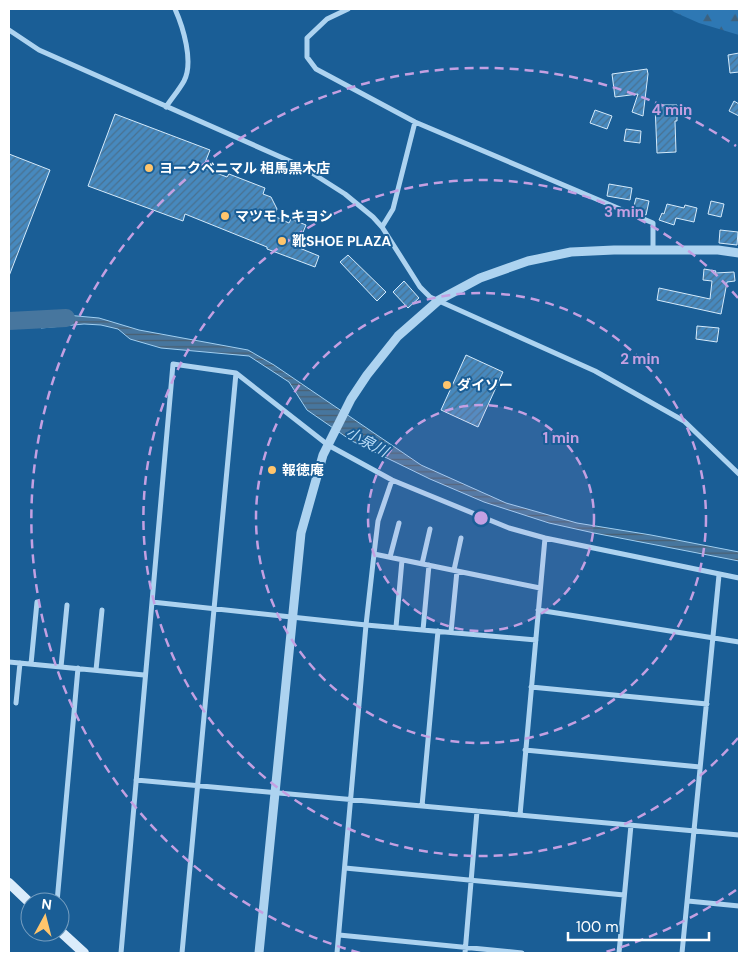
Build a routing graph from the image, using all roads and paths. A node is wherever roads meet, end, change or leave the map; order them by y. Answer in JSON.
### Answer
{"nodes":[{"id":1,"x":175,"y":9,"type":"edge"},
{"id":2,"x":348,"y":9,"type":"edge"},
{"id":3,"x":9,"y":30,"type":"edge"},
{"id":4,"x":166,"y":107,"type":"junction"},
{"id":5,"x":415,"y":122,"type":"junction"},
{"id":6,"x":382,"y":228,"type":"junction"},
{"id":7,"x":653,"y":251,"type":"junction"},
{"id":8,"x":739,"y":253,"type":"edge"},
{"id":9,"x":439,"y":300,"type":"junction"},
{"id":10,"x":236,"y":374,"type":"junction"},
{"id":11,"x":328,"y":445,"type":"junction"},
{"id":12,"x":739,"y":474,"type":"edge"},
{"id":13,"x":392,"y":480,"type":"junction"},
{"id":14,"x":399,"y":523,"type":"dead end"},
{"id":15,"x":430,"y":529,"type":"dead end"},
{"id":16,"x":461,"y":538,"type":"dead end"},
{"id":17,"x":545,"y":538,"type":"junction"},
{"id":18,"x":374,"y":554,"type":"junction"},
{"id":19,"x":390,"y":557,"type":"junction"},
{"id":20,"x":402,"y":560,"type":"junction"},
{"id":21,"x":422,"y":564,"type":"junction"},
{"id":22,"x":429,"y":565,"type":"junction"},
{"id":23,"x":455,"y":570,"type":"junction"},
{"id":24,"x":719,"y":575,"type":"junction"},
{"id":25,"x":739,"y":578,"type":"edge"},
{"id":26,"x":540,"y":588,"type":"junction"},
{"id":27,"x":37,"y":602,"type":"dead end"},
{"id":28,"x":152,"y":602,"type":"junction"},
{"id":29,"x":67,"y":605,"type":"dead end"},
{"id":30,"x":213,"y":608,"type":"junction"},
{"id":31,"x":102,"y":610,"type":"dead end"},
{"id":32,"x":538,"y":610,"type":"junction"},
{"id":33,"x":292,"y":616,"type":"junction"},
{"id":34,"x":366,"y":625,"type":"junction"},
{"id":35,"x":396,"y":627,"type":"junction"},
{"id":36,"x":423,"y":630,"type":"junction"},
{"id":37,"x":438,"y":631,"type":"junction"},
{"id":38,"x":451,"y":632,"type":"junction"},
{"id":39,"x":713,"y":638,"type":"junction"},
{"id":40,"x":536,"y":640,"type":"junction"},
{"id":41,"x":739,"y":642,"type":"edge"},
{"id":42,"x":9,"y":662,"type":"edge"},
{"id":43,"x":20,"y":663,"type":"junction"},
{"id":44,"x":31,"y":664,"type":"junction"},
{"id":45,"x":62,"y":667,"type":"junction"},
{"id":46,"x":78,"y":668,"type":"junction"},
{"id":47,"x":96,"y":670,"type":"junction"},
{"id":48,"x":144,"y":675,"type":"junction"},
{"id":49,"x":531,"y":687,"type":"junction"},
{"id":50,"x":16,"y":704,"type":"dead end"},
{"id":51,"x":707,"y":704,"type":"junction"},
{"id":52,"x":526,"y":750,"type":"junction"},
{"id":53,"x":700,"y":767,"type":"junction"},
{"id":54,"x":136,"y":780,"type":"junction"},
{"id":55,"x":197,"y":785,"type":"junction"},
{"id":56,"x":275,"y":793,"type":"junction"},
{"id":57,"x":350,"y":800,"type":"junction"},
{"id":58,"x":422,"y":806,"type":"junction"},
{"id":59,"x":477,"y":811,"type":"junction"},
{"id":60,"x":520,"y":815,"type":"junction"},
{"id":61,"x":631,"y":826,"type":"junction"},
{"id":62,"x":695,"y":831,"type":"junction"},
{"id":63,"x":739,"y":835,"type":"edge"},
{"id":64,"x":345,"y":868,"type":"junction"},
{"id":65,"x":471,"y":879,"type":"junction"},
{"id":66,"x":9,"y":884,"type":"edge"},
{"id":67,"x":58,"y":892,"type":"edge"},
{"id":68,"x":20,"y":894,"type":"edge"},
{"id":69,"x":624,"y":895,"type":"junction"},
{"id":70,"x":688,"y":901,"type":"junction"},
{"id":71,"x":739,"y":906,"type":"edge"},
{"id":72,"x":339,"y":935,"type":"junction"},
{"id":73,"x":70,"y":940,"type":"edge"},
{"id":74,"x":466,"y":951,"type":"edge"},
{"id":75,"x":84,"y":953,"type":"edge"},
{"id":76,"x":121,"y":953,"type":"edge"},
{"id":77,"x":182,"y":953,"type":"edge"},
{"id":78,"x":259,"y":953,"type":"edge"},
{"id":79,"x":337,"y":953,"type":"edge"},
{"id":80,"x":522,"y":953,"type":"edge"},
{"id":81,"x":618,"y":953,"type":"edge"},
{"id":82,"x":682,"y":953,"type":"edge"}],
"edges":[{"from":1,"to":4,"type":"street"},
{"from":2,"to":5,"type":"street"},
{"from":3,"to":4,"type":"street"},
{"from":4,"to":6,"type":"street"},
{"from":5,"to":6,"type":"street"},
{"from":5,"to":7,"type":"street"},
{"from":6,"to":9,"type":"street"},
{"from":7,"to":8,"type":"street"},
{"from":7,"to":9,"type":"street"},
{"from":9,"to":11,"type":"street"},
{"from":9,"to":12,"type":"street"},
{"from":10,"to":11,"type":"street"},
{"from":10,"to":28,"type":"street"},
{"from":10,"to":30,"type":"street"},
{"from":11,"to":13,"type":"street"},
{"from":11,"to":33,"type":"street"},
{"from":13,"to":17,"type":"street"},
{"from":13,"to":18,"type":"street"},
{"from":14,"to":19,"type":"street"},
{"from":15,"to":21,"type":"street"},
{"from":16,"to":23,"type":"street"},
{"from":17,"to":24,"type":"street"},
{"from":17,"to":26,"type":"street"},
{"from":18,"to":19,"type":"street"},
{"from":18,"to":34,"type":"street"},
{"from":19,"to":20,"type":"street"},
{"from":20,"to":21,"type":"street"},
{"from":20,"to":35,"type":"street"},
{"from":21,"to":22,"type":"street"},
{"from":22,"to":23,"type":"street"},
{"from":22,"to":36,"type":"street"},
{"from":23,"to":26,"type":"street"},
{"from":23,"to":38,"type":"street"},
{"from":24,"to":25,"type":"street"},
{"from":24,"to":39,"type":"street"},
{"from":26,"to":32,"type":"street"},
{"from":27,"to":44,"type":"street"},
{"from":28,"to":30,"type":"street"},
{"from":28,"to":48,"type":"street"},
{"from":29,"to":45,"type":"street"},
{"from":30,"to":33,"type":"street"},
{"from":30,"to":55,"type":"street"},
{"from":31,"to":47,"type":"street"},
{"from":32,"to":39,"type":"street"},
{"from":32,"to":40,"type":"street"},
{"from":33,"to":34,"type":"street"},
{"from":33,"to":56,"type":"street"},
{"from":34,"to":35,"type":"street"},
{"from":34,"to":57,"type":"street"},
{"from":35,"to":36,"type":"street"},
{"from":36,"to":37,"type":"street"},
{"from":37,"to":38,"type":"street"},
{"from":37,"to":58,"type":"street"},
{"from":38,"to":40,"type":"street"},
{"from":39,"to":41,"type":"street"},
{"from":39,"to":51,"type":"street"},
{"from":40,"to":49,"type":"street"},
{"from":42,"to":43,"type":"street"},
{"from":43,"to":44,"type":"street"},
{"from":43,"to":50,"type":"street"},
{"from":44,"to":45,"type":"street"},
{"from":45,"to":46,"type":"street"},
{"from":46,"to":47,"type":"street"},
{"from":46,"to":67,"type":"street"},
{"from":47,"to":48,"type":"street"},
{"from":48,"to":54,"type":"street"},
{"from":49,"to":51,"type":"street"},
{"from":49,"to":52,"type":"street"},
{"from":51,"to":53,"type":"street"},
{"from":52,"to":53,"type":"street"},
{"from":52,"to":60,"type":"street"},
{"from":53,"to":62,"type":"street"},
{"from":54,"to":55,"type":"street"},
{"from":54,"to":76,"type":"street"},
{"from":55,"to":56,"type":"street"},
{"from":55,"to":77,"type":"street"},
{"from":56,"to":57,"type":"street"},
{"from":56,"to":78,"type":"street"},
{"from":57,"to":58,"type":"street"},
{"from":57,"to":64,"type":"street"},
{"from":58,"to":59,"type":"street"},
{"from":59,"to":60,"type":"street"},
{"from":59,"to":65,"type":"street"},
{"from":60,"to":61,"type":"street"},
{"from":61,"to":62,"type":"street"},
{"from":61,"to":69,"type":"street"},
{"from":62,"to":63,"type":"street"},
{"from":62,"to":70,"type":"street"},
{"from":64,"to":65,"type":"street"},
{"from":64,"to":72,"type":"street"},
{"from":65,"to":69,"type":"street"},
{"from":65,"to":74,"type":"street"},
{"from":66,"to":68,"type":"main road"},
{"from":69,"to":81,"type":"street"},
{"from":70,"to":71,"type":"street"},
{"from":70,"to":82,"type":"street"},
{"from":72,"to":74,"type":"street"},
{"from":72,"to":79,"type":"street"},
{"from":73,"to":75,"type":"main road"},
{"from":74,"to":80,"type":"street"}]}
